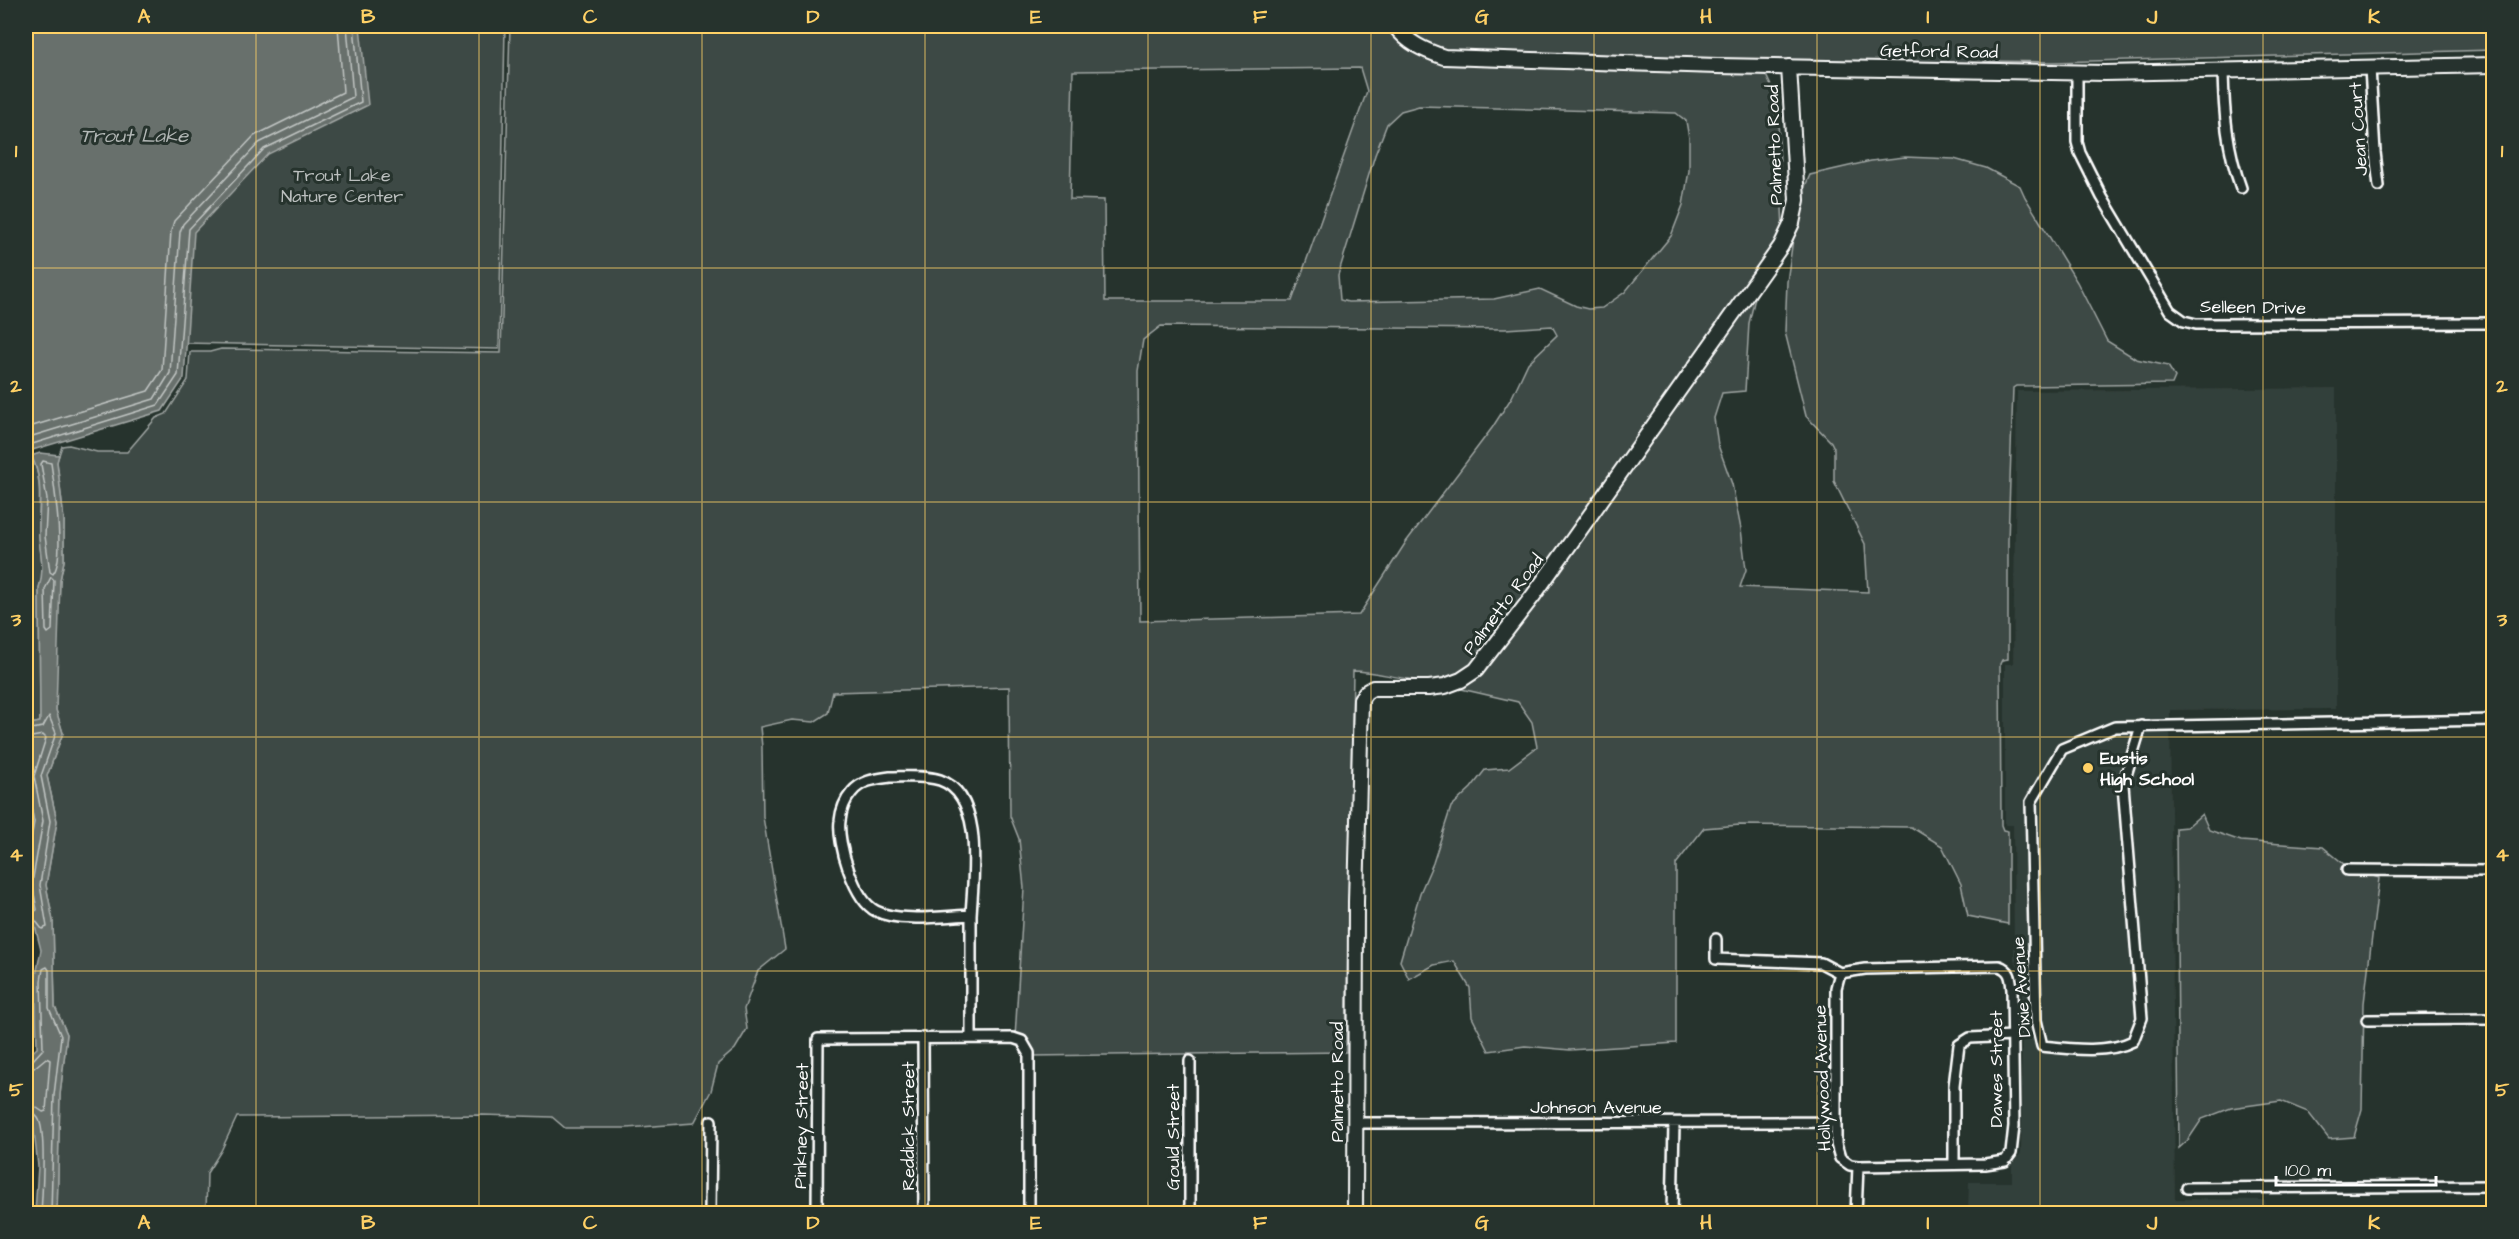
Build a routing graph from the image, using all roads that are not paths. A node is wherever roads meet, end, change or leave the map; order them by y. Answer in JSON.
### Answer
{"nodes":[{"id":1,"x":1395,"y":26,"type":"edge"},
{"id":2,"x":2493,"y":65,"type":"edge"},
{"id":3,"x":1789,"y":67,"type":"junction"},
{"id":4,"x":2370,"y":68,"type":"junction"},
{"id":5,"x":2223,"y":72,"type":"junction"},
{"id":6,"x":2077,"y":73,"type":"junction"},
{"id":7,"x":2379,"y":186,"type":"dead end"},
{"id":8,"x":2241,"y":188,"type":"dead end"},
{"id":9,"x":2493,"y":323,"type":"edge"},
{"id":10,"x":2493,"y":720,"type":"edge"},
{"id":11,"x":2142,"y":726,"type":"junction"},
{"id":12,"x":2347,"y":870,"type":"dead end"},
{"id":13,"x":2493,"y":871,"type":"edge"},
{"id":14,"x":971,"y":915,"type":"junction"},
{"id":15,"x":1716,"y":939,"type":"dead end"},
{"id":16,"x":1840,"y":973,"type":"junction"},
{"id":17,"x":2493,"y":1019,"type":"edge"},
{"id":18,"x":2367,"y":1020,"type":"dead end"},
{"id":19,"x":2013,"y":1036,"type":"junction"},
{"id":20,"x":923,"y":1037,"type":"junction"},
{"id":21,"x":971,"y":1037,"type":"junction"},
{"id":22,"x":1190,"y":1061,"type":"dead end"},
{"id":23,"x":711,"y":1121,"type":"dead end"},
{"id":24,"x":1836,"y":1122,"type":"junction"},
{"id":25,"x":1355,"y":1123,"type":"junction"},
{"id":26,"x":1674,"y":1124,"type":"junction"},
{"id":27,"x":1954,"y":1163,"type":"junction"},
{"id":28,"x":1858,"y":1166,"type":"junction"},
{"id":29,"x":2493,"y":1186,"type":"edge"},
{"id":30,"x":2187,"y":1188,"type":"dead end"},
{"id":31,"x":710,"y":1214,"type":"edge"},
{"id":32,"x":817,"y":1214,"type":"edge"},
{"id":33,"x":924,"y":1214,"type":"edge"},
{"id":34,"x":1029,"y":1214,"type":"edge"},
{"id":35,"x":1190,"y":1214,"type":"edge"},
{"id":36,"x":1355,"y":1214,"type":"edge"},
{"id":37,"x":1672,"y":1214,"type":"edge"},
{"id":38,"x":1856,"y":1214,"type":"edge"}],
"edges":[{"from":1,"to":3,"type":"street","name":"Getford Road"},
{"from":2,"to":4,"type":"street","name":"Getford Road"},
{"from":3,"to":6,"type":"street","name":"Getford Road"},
{"from":3,"to":25,"type":"street","name":"Palmetto Road"},
{"from":4,"to":5,"type":"street","name":"Getford Road"},
{"from":4,"to":7,"type":"street","name":"Jean Court"},
{"from":5,"to":6,"type":"street","name":"Getford Road"},
{"from":5,"to":8,"type":"street"},
{"from":6,"to":9,"type":"street","name":"Selleen Drive"},
{"from":10,"to":11,"type":"street","name":"Dixie Avenue"},
{"from":11,"to":11,"type":"street","name":"Dixie Avenue"},
{"from":12,"to":13,"type":"street"},
{"from":14,"to":14,"type":"street"},
{"from":14,"to":21,"type":"street"},
{"from":15,"to":16,"type":"street"},
{"from":16,"to":19,"type":"street","name":"Dawes Street"},
{"from":16,"to":24,"type":"street","name":"Hollywood Avenue"},
{"from":17,"to":18,"type":"street"},
{"from":19,"to":27,"type":"street"},
{"from":19,"to":27,"type":"street","name":"Dawes Street"},
{"from":20,"to":21,"type":"street"},
{"from":20,"to":32,"type":"street","name":"Pinkney Street"},
{"from":20,"to":33,"type":"street","name":"Reddick Street"},
{"from":21,"to":34,"type":"street"},
{"from":22,"to":35,"type":"street","name":"Gould Street"},
{"from":23,"to":31,"type":"street"},
{"from":24,"to":26,"type":"street","name":"Johnson Avenue"},
{"from":24,"to":28,"type":"street","name":"Hollywood Avenue"},
{"from":25,"to":26,"type":"street","name":"Johnson Avenue"},
{"from":25,"to":36,"type":"street","name":"Palmetto Road"},
{"from":26,"to":37,"type":"street"},
{"from":27,"to":28,"type":"street"},
{"from":28,"to":38,"type":"street"},
{"from":29,"to":30,"type":"street"}]}
